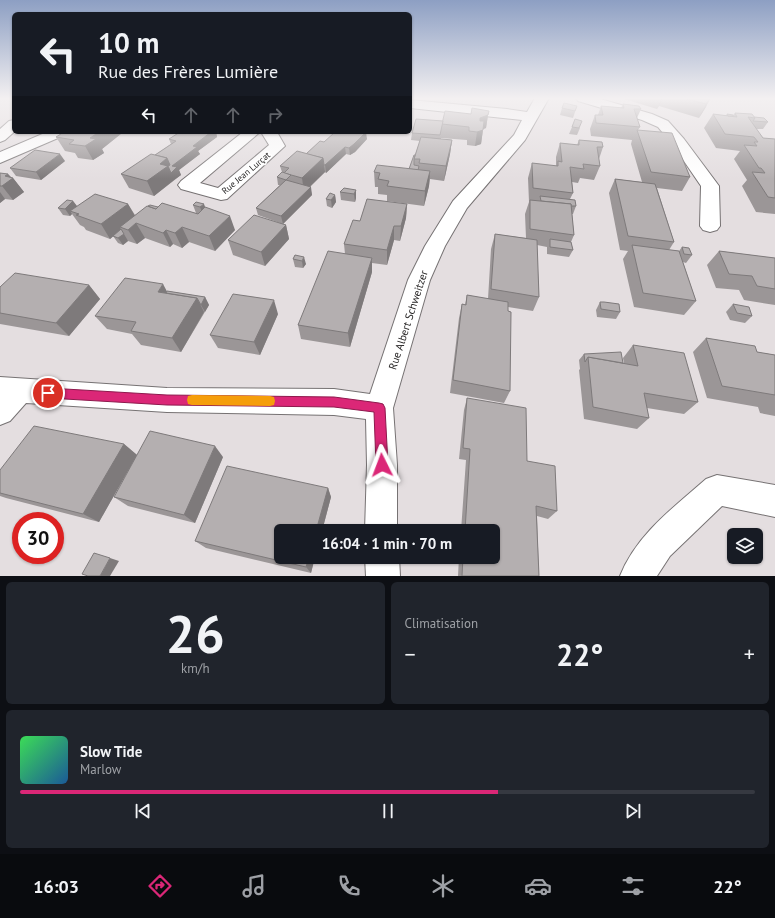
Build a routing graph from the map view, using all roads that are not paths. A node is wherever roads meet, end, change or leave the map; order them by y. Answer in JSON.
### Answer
{"nodes":[{"id":1,"x":526,"y":125,"type":"edge"},
{"id":2,"x":664,"y":125,"type":"edge"},
{"id":3,"x":12,"y":126,"type":"edge"},
{"id":4,"x":55,"y":134,"type":"edge"},
{"id":5,"x":250,"y":134,"type":"edge"},
{"id":6,"x":270,"y":134,"type":"edge"},
{"id":7,"x":0,"y":137,"type":"edge"},
{"id":8,"x":0,"y":158,"type":"edge"},
{"id":9,"x":710,"y":226,"type":"dead end"},
{"id":10,"x":9,"y":390,"type":"edge"},
{"id":11,"x":379,"y":408,"type":"junction"},
{"id":12,"x":0,"y":412,"type":"edge"},
{"id":13,"x":775,"y":501,"type":"edge"},
{"id":14,"x":381,"y":524,"type":"edge"},
{"id":15,"x":382,"y":564,"type":"edge"},
{"id":16,"x":383,"y":576,"type":"edge"},
{"id":17,"x":637,"y":576,"type":"edge"}],
"edges":[{"from":1,"to":11,"type":"street","name":"Rue Albert Schweitzer"},
{"from":2,"to":9,"type":"street"},
{"from":3,"to":7,"type":"street"},
{"from":4,"to":8,"type":"street"},
{"from":5,"to":6,"type":"street","name":"Rue Jean Lurçat"},
{"from":10,"to":11,"type":"street"},
{"from":10,"to":12,"type":"street"},
{"from":11,"to":14,"type":"street","name":"Rue Albert Schweitzer"},
{"from":13,"to":17,"type":"street"},
{"from":15,"to":16,"type":"street"}]}
